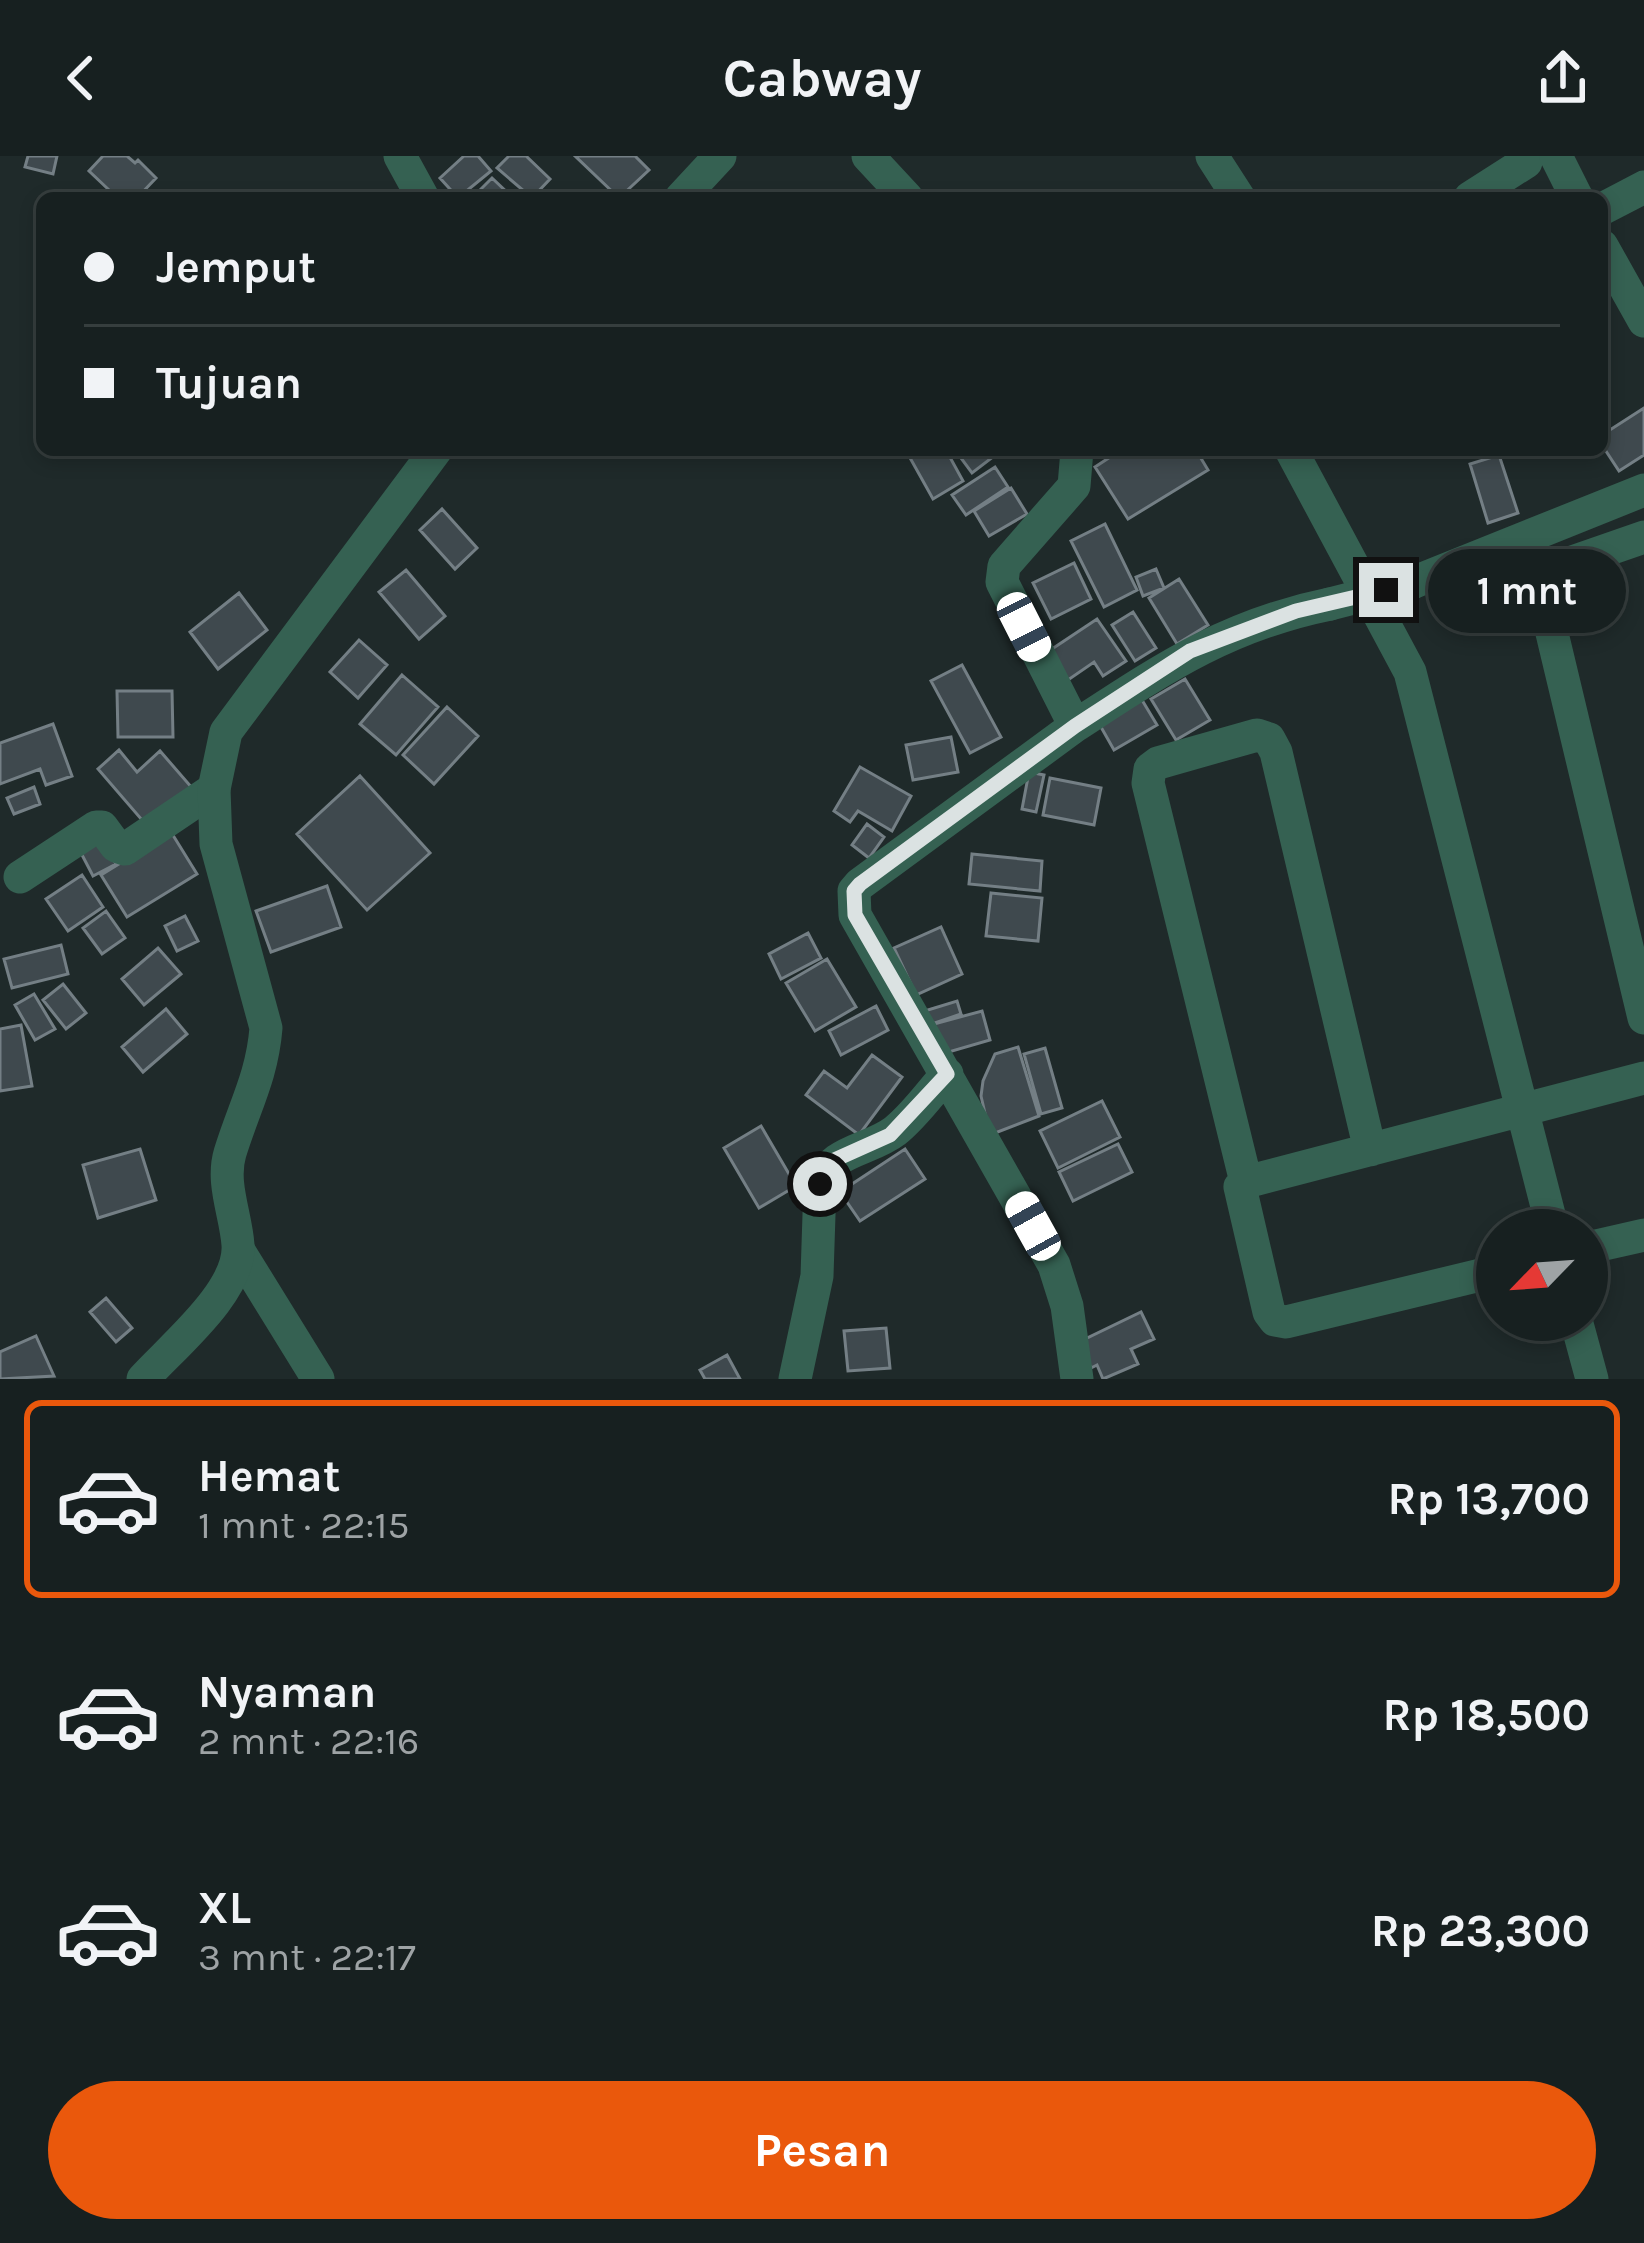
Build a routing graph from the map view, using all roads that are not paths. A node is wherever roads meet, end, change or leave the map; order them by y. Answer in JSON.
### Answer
{"nodes":[{"id":1,"x":400,"y":156,"type":"edge"},
{"id":2,"x":720,"y":156,"type":"edge"},
{"id":3,"x":868,"y":156,"type":"edge"},
{"id":4,"x":1212,"y":156,"type":"edge"},
{"id":5,"x":1541,"y":159,"type":"edge"},
{"id":6,"x":1644,"y":187,"type":"edge"},
{"id":7,"x":420,"y":192,"type":"edge"},
{"id":8,"x":687,"y":192,"type":"edge"},
{"id":9,"x":901,"y":192,"type":"edge"},
{"id":10,"x":1235,"y":192,"type":"edge"},
{"id":11,"x":1481,"y":192,"type":"edge"},
{"id":12,"x":1573,"y":192,"type":"edge"},
{"id":13,"x":1608,"y":206,"type":"edge"},
{"id":14,"x":1608,"y":257,"type":"edge"},
{"id":15,"x":1644,"y":321,"type":"edge"},
{"id":16,"x":431,"y":456,"type":"edge"},
{"id":17,"x":1076,"y":456,"type":"edge"},
{"id":18,"x":1295,"y":456,"type":"edge"},
{"id":19,"x":1644,"y":490,"type":"edge"},
{"id":20,"x":1644,"y":537,"type":"edge"},
{"id":21,"x":1075,"y":726,"type":"junction"},
{"id":22,"x":214,"y":789,"type":"junction"},
{"id":23,"x":20,"y":877,"type":"dead end"},
{"id":24,"x":1644,"y":1018,"type":"edge"},
{"id":25,"x":947,"y":1074,"type":"junction"},
{"id":26,"x":1644,"y":1078,"type":"edge"},
{"id":27,"x":1522,"y":1108,"type":"junction"},
{"id":28,"x":1370,"y":1150,"type":"junction"},
{"id":29,"x":1246,"y":1182,"type":"junction"},
{"id":30,"x":1547,"y":1209,"type":"edge"},
{"id":31,"x":1644,"y":1234,"type":"edge"},
{"id":32,"x":1608,"y":1243,"type":"edge"},
{"id":33,"x":238,"y":1251,"type":"junction"},
{"id":34,"x":1476,"y":1275,"type":"edge"},
{"id":35,"x":1582,"y":1341,"type":"edge"},
{"id":36,"x":143,"y":1379,"type":"edge"},
{"id":37,"x":318,"y":1379,"type":"edge"},
{"id":38,"x":795,"y":1379,"type":"edge"},
{"id":39,"x":1077,"y":1379,"type":"edge"},
{"id":40,"x":1592,"y":1379,"type":"edge"}],
"edges":[{"from":1,"to":7,"type":"street"},
{"from":2,"to":8,"type":"street"},
{"from":3,"to":9,"type":"street"},
{"from":4,"to":10,"type":"street"},
{"from":5,"to":11,"type":"street"},
{"from":5,"to":12,"type":"street"},
{"from":6,"to":13,"type":"street"},
{"from":14,"to":15,"type":"street"},
{"from":16,"to":22,"type":"street"},
{"from":17,"to":21,"type":"street"},
{"from":18,"to":27,"type":"street"},
{"from":19,"to":21,"type":"street","bridge":true},
{"from":20,"to":24,"type":"street"},
{"from":21,"to":25,"type":"street"},
{"from":22,"to":23,"type":"street"},
{"from":22,"to":33,"type":"street"},
{"from":25,"to":38,"type":"street"},
{"from":25,"to":39,"type":"street"},
{"from":26,"to":27,"type":"street"},
{"from":27,"to":28,"type":"street"},
{"from":27,"to":30,"type":"street"},
{"from":28,"to":29,"type":"street"},
{"from":28,"to":29,"type":"street"},
{"from":29,"to":34,"type":"street"},
{"from":31,"to":32,"type":"street"},
{"from":33,"to":36,"type":"street"},
{"from":33,"to":37,"type":"street"},
{"from":35,"to":40,"type":"street"}]}
